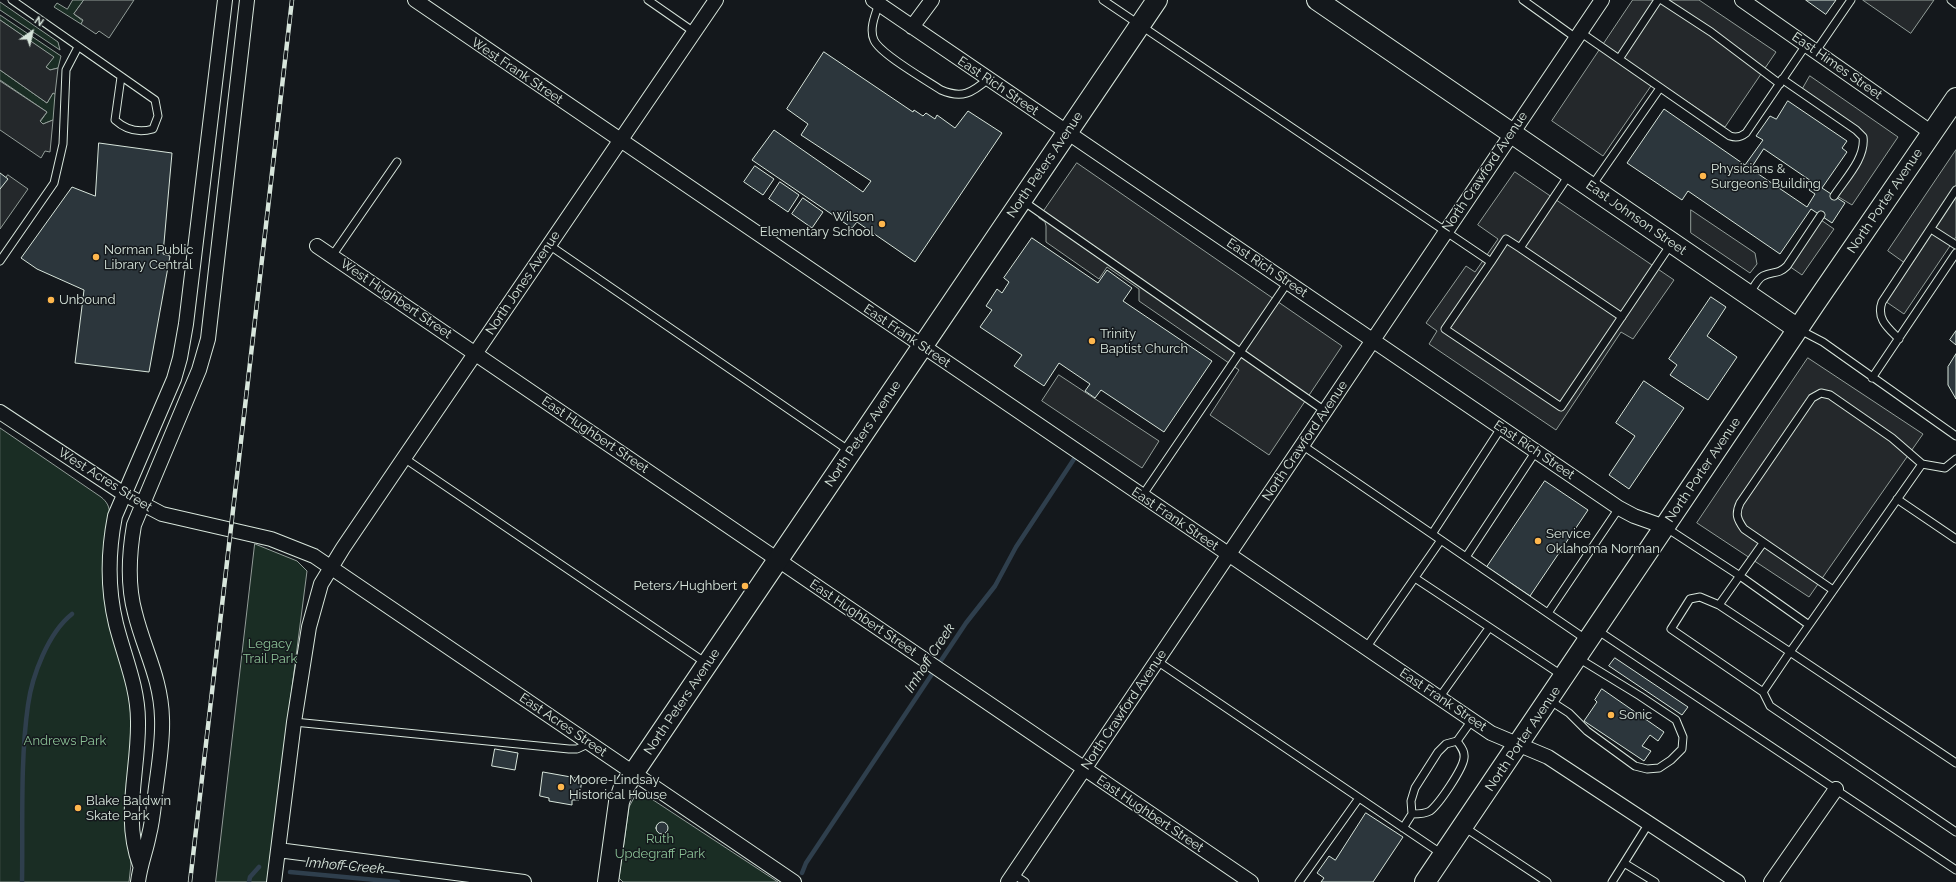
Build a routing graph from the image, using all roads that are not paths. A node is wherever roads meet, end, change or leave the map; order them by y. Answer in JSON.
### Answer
{"nodes":[{"id":1,"x":12,"y":0,"type":"edge"},
{"id":2,"x":225,"y":0,"type":"edge"},
{"id":3,"x":247,"y":0,"type":"edge"},
{"id":4,"x":415,"y":0,"type":"edge"},
{"id":5,"x":648,"y":0,"type":"edge"},
{"id":6,"x":716,"y":0,"type":"edge"},
{"id":7,"x":932,"y":0,"type":"edge"},
{"id":8,"x":1103,"y":0,"type":"edge"},
{"id":9,"x":1157,"y":0,"type":"edge"},
{"id":10,"x":1317,"y":0,"type":"edge"},
{"id":11,"x":1523,"y":0,"type":"edge"},
{"id":12,"x":1602,"y":0,"type":"edge"},
{"id":13,"x":1658,"y":0,"type":"edge"},
{"id":14,"x":1662,"y":0,"type":"edge"},
{"id":15,"x":1742,"y":0,"type":"edge"},
{"id":16,"x":1851,"y":0,"type":"edge"},
{"id":17,"x":1951,"y":0,"type":"edge"},
{"id":18,"x":876,"y":2,"type":"edge"},
{"id":19,"x":1956,"y":4,"type":"edge"},
{"id":20,"x":1140,"y":25,"type":"junction"},
{"id":21,"x":912,"y":27,"type":"junction"},
{"id":22,"x":694,"y":32,"type":"junction"},
{"id":23,"x":1578,"y":35,"type":"junction"},
{"id":24,"x":78,"y":47,"type":"junction"},
{"id":25,"x":1811,"y":48,"type":"junction"},
{"id":26,"x":1619,"y":59,"type":"junction"},
{"id":27,"x":121,"y":77,"type":"junction"},
{"id":28,"x":988,"y":79,"type":"junction"},
{"id":29,"x":1781,"y":81,"type":"junction"},
{"id":30,"x":1660,"y":88,"type":"junction"},
{"id":31,"x":1956,"y":98,"type":"edge"},
{"id":32,"x":1066,"y":133,"type":"junction"},
{"id":33,"x":1511,"y":133,"type":"junction"},
{"id":34,"x":1932,"y":133,"type":"junction"},
{"id":35,"x":620,"y":141,"type":"junction"},
{"id":36,"x":397,"y":162,"type":"dead end"},
{"id":37,"x":1570,"y":173,"type":"junction"},
{"id":38,"x":1591,"y":187,"type":"junction"},
{"id":39,"x":1956,"y":190,"type":"edge"},
{"id":40,"x":1834,"y":196,"type":"dead end"},
{"id":41,"x":1021,"y":200,"type":"junction"},
{"id":42,"x":1821,"y":216,"type":"dead end"},
{"id":43,"x":1931,"y":228,"type":"junction"},
{"id":44,"x":1446,"y":230,"type":"junction"},
{"id":45,"x":1672,"y":243,"type":"junction"},
{"id":46,"x":549,"y":244,"type":"junction"},
{"id":47,"x":1956,"y":245,"type":"edge"},
{"id":48,"x":317,"y":246,"type":"dead end"},
{"id":49,"x":1520,"y":248,"type":"junction"},
{"id":50,"x":1956,"y":253,"type":"edge"},
{"id":51,"x":332,"y":256,"type":"junction"},
{"id":52,"x":0,"y":261,"type":"edge"},
{"id":53,"x":1491,"y":262,"type":"junction"},
{"id":54,"x":1953,"y":263,"type":"edge"},
{"id":55,"x":1288,"y":282,"type":"junction"},
{"id":56,"x":1748,"y":295,"type":"junction"},
{"id":57,"x":1622,"y":317,"type":"junction"},
{"id":58,"x":1798,"y":329,"type":"junction"},
{"id":59,"x":1372,"y":339,"type":"junction"},
{"id":60,"x":1899,"y":339,"type":"junction"},
{"id":61,"x":922,"y":346,"type":"junction"},
{"id":62,"x":475,"y":353,"type":"junction"},
{"id":63,"x":1240,"y":353,"type":"junction"},
{"id":64,"x":1872,"y":378,"type":"junction"},
{"id":65,"x":1324,"y":411,"type":"junction"},
{"id":66,"x":0,"y":412,"type":"edge"},
{"id":67,"x":1501,"y":428,"type":"junction"},
{"id":68,"x":1956,"y":436,"type":"edge"},
{"id":69,"x":1302,"y":445,"type":"junction"},
{"id":70,"x":1536,"y":451,"type":"junction"},
{"id":71,"x":851,"y":452,"type":"junction"},
{"id":72,"x":404,"y":458,"type":"junction"},
{"id":73,"x":1956,"y":459,"type":"edge"},
{"id":74,"x":1922,"y":464,"type":"junction"},
{"id":75,"x":124,"y":494,"type":"junction"},
{"id":76,"x":1142,"y":496,"type":"junction"},
{"id":77,"x":1897,"y":499,"type":"junction"},
{"id":78,"x":142,"y":504,"type":"junction"},
{"id":79,"x":1619,"y":508,"type":"junction"},
{"id":80,"x":1665,"y":527,"type":"junction"},
{"id":81,"x":1432,"y":534,"type":"junction"},
{"id":82,"x":1956,"y":538,"type":"edge"},
{"id":83,"x":1442,"y":540,"type":"junction"},
{"id":84,"x":1763,"y":543,"type":"junction"},
{"id":85,"x":1229,"y":555,"type":"junction"},
{"id":86,"x":1466,"y":557,"type":"junction"},
{"id":87,"x":778,"y":559,"type":"junction"},
{"id":88,"x":332,"y":567,"type":"junction"},
{"id":89,"x":1740,"y":576,"type":"junction"},
{"id":90,"x":1415,"y":578,"type":"junction"},
{"id":91,"x":1833,"y":590,"type":"junction"},
{"id":92,"x":1719,"y":605,"type":"junction"},
{"id":93,"x":1548,"y":613,"type":"junction"},
{"id":94,"x":1809,"y":625,"type":"junction"},
{"id":95,"x":1489,"y":628,"type":"junction"},
{"id":96,"x":1593,"y":635,"type":"junction"},
{"id":97,"x":1366,"y":648,"type":"junction"},
{"id":98,"x":1790,"y":652,"type":"junction"},
{"id":99,"x":1578,"y":658,"type":"junction"},
{"id":100,"x":1157,"y":661,"type":"junction"},
{"id":101,"x":708,"y":664,"type":"junction"},
{"id":102,"x":1565,"y":677,"type":"junction"},
{"id":103,"x":1763,"y":692,"type":"junction"},
{"id":104,"x":1440,"y":698,"type":"junction"},
{"id":105,"x":1549,"y":700,"type":"junction"},
{"id":106,"x":1472,"y":720,"type":"junction"},
{"id":107,"x":294,"y":722,"type":"junction"},
{"id":108,"x":1457,"y":741,"type":"junction"},
{"id":109,"x":590,"y":743,"type":"junction"},
{"id":110,"x":1519,"y":746,"type":"junction"},
{"id":111,"x":1956,"y":763,"type":"edge"},
{"id":112,"x":1084,"y":769,"type":"junction"},
{"id":113,"x":633,"y":773,"type":"junction"},
{"id":114,"x":1836,"y":789,"type":"junction"},
{"id":115,"x":1358,"y":798,"type":"junction"},
{"id":116,"x":1412,"y":814,"type":"junction"},
{"id":117,"x":1649,"y":824,"type":"junction"},
{"id":118,"x":1463,"y":827,"type":"junction"},
{"id":119,"x":1403,"y":828,"type":"junction"},
{"id":120,"x":1956,"y":832,"type":"edge"},
{"id":121,"x":278,"y":850,"type":"junction"},
{"id":122,"x":1444,"y":856,"type":"junction"},
{"id":123,"x":1624,"y":863,"type":"junction"},
{"id":124,"x":140,"y":865,"type":"junction"},
{"id":125,"x":1956,"y":870,"type":"edge"},
{"id":126,"x":1010,"y":878,"type":"edge"},
{"id":127,"x":1242,"y":880,"type":"edge"},
{"id":128,"x":138,"y":882,"type":"edge"},
{"id":129,"x":274,"y":882,"type":"edge"},
{"id":130,"x":524,"y":882,"type":"edge"},
{"id":131,"x":608,"y":882,"type":"edge"},
{"id":132,"x":794,"y":882,"type":"edge"},
{"id":133,"x":1025,"y":882,"type":"edge"},
{"id":134,"x":1299,"y":882,"type":"edge"},
{"id":135,"x":1425,"y":882,"type":"edge"},
{"id":136,"x":1547,"y":882,"type":"edge"},
{"id":137,"x":1612,"y":882,"type":"edge"},
{"id":138,"x":1655,"y":882,"type":"edge"},
{"id":139,"x":1738,"y":882,"type":"edge"},
{"id":140,"x":1771,"y":882,"type":"edge"}],
"edges":[{"from":1,"to":24,"type":"lane"},
{"from":2,"to":75,"type":"street"},
{"from":3,"to":78,"type":"street"},
{"from":4,"to":35,"type":"street","name":"West Frank Street"},
{"from":5,"to":22,"type":"lane"},
{"from":6,"to":22,"type":"street","name":"North Jones Avenue"},
{"from":7,"to":21,"type":"street"},
{"from":8,"to":20,"type":"lane"},
{"from":9,"to":20,"type":"street","name":"North Peters Avenue"},
{"from":10,"to":33,"type":"street","name":"East Johnson Street"},
{"from":11,"to":23,"type":"lane"},
{"from":12,"to":23,"type":"street","name":"North Crawford Avenue"},
{"from":13,"to":26,"type":"lane"},
{"from":14,"to":29,"type":"lane"},
{"from":15,"to":25,"type":"street","name":"East Himes Street"},
{"from":16,"to":25,"type":"lane"},
{"from":17,"to":19,"type":"lane"},
{"from":18,"to":21,"type":"street","name":"East Rich Street"},
{"from":18,"to":28,"type":"lane"},
{"from":20,"to":32,"type":"street","name":"North Peters Avenue"},
{"from":20,"to":44,"type":"lane"},
{"from":21,"to":28,"type":"street","name":"East Rich Street"},
{"from":22,"to":35,"type":"street","name":"North Jones Avenue"},
{"from":23,"to":26,"type":"lane"},
{"from":23,"to":33,"type":"street","name":"North Crawford Avenue"},
{"from":24,"to":27,"type":"lane"},
{"from":24,"to":52,"type":"lane"},
{"from":25,"to":29,"type":"lane"},
{"from":25,"to":34,"type":"street","name":"East Himes Street"},
{"from":26,"to":30,"type":"lane"},
{"from":27,"to":27,"type":"lane"},
{"from":28,"to":32,"type":"street","name":"East Rich Street"},
{"from":29,"to":30,"type":"lane"},
{"from":29,"to":40,"type":"lane"},
{"from":30,"to":38,"type":"lane"},
{"from":31,"to":34,"type":"street","name":"North Porter Avenue"},
{"from":32,"to":41,"type":"street","name":"North Peters Avenue"},
{"from":32,"to":55,"type":"street","name":"East Rich Street"},
{"from":33,"to":37,"type":"street","name":"East Johnson Street"},
{"from":33,"to":44,"type":"street","name":"North Crawford Avenue"},
{"from":34,"to":58,"type":"street","name":"North Porter Avenue"},
{"from":35,"to":46,"type":"street","name":"North Jones Avenue"},
{"from":35,"to":61,"type":"street","name":"East Frank Street"},
{"from":36,"to":51,"type":"lane"},
{"from":37,"to":38,"type":"street","name":"East Johnson Street"},
{"from":37,"to":49,"type":"lane"},
{"from":38,"to":45,"type":"street","name":"East Johnson Street"},
{"from":39,"to":43,"type":"lane"},
{"from":41,"to":61,"type":"street","name":"North Peters Avenue"},
{"from":41,"to":63,"type":"lane"},
{"from":42,"to":56,"type":"lane"},
{"from":43,"to":47,"type":"lane"},
{"from":43,"to":60,"type":"lane"},
{"from":44,"to":53,"type":"lane"},
{"from":44,"to":59,"type":"street","name":"North Crawford Avenue"},
{"from":45,"to":56,"type":"street","name":"East Johnson Street"},
{"from":45,"to":57,"type":"lane"},
{"from":46,"to":62,"type":"street","name":"North Jones Avenue"},
{"from":46,"to":71,"type":"lane"},
{"from":48,"to":51,"type":"street","name":"West Hughbert Street"},
{"from":49,"to":53,"type":"lane"},
{"from":49,"to":57,"type":"lane"},
{"from":50,"to":54,"type":"lane"},
{"from":51,"to":62,"type":"street","name":"West Hughbert Street"},
{"from":53,"to":57,"type":"lane"},
{"from":54,"to":60,"type":"lane"},
{"from":55,"to":59,"type":"street","name":"East Rich Street"},
{"from":55,"to":63,"type":"lane"},
{"from":56,"to":58,"type":"street","name":"East Johnson Street"},
{"from":58,"to":64,"type":"lane","name":"East Johnson Street"},
{"from":58,"to":80,"type":"street","name":"North Porter Avenue"},
{"from":59,"to":65,"type":"street","name":"North Crawford Avenue"},
{"from":59,"to":67,"type":"street","name":"East Rich Street"},
{"from":60,"to":64,"type":"lane"},
{"from":61,"to":71,"type":"street","name":"North Peters Avenue"},
{"from":61,"to":76,"type":"street","name":"East Frank Street"},
{"from":62,"to":72,"type":"street","name":"North Jones Avenue"},
{"from":62,"to":87,"type":"street","name":"East Hughbert Street"},
{"from":63,"to":65,"type":"lane"},
{"from":63,"to":76,"type":"lane"},
{"from":64,"to":68,"type":"lane","name":"East Johnson Street"},
{"from":65,"to":69,"type":"street","name":"North Crawford Avenue"},
{"from":66,"to":75,"type":"street","name":"West Acres Street"},
{"from":67,"to":70,"type":"street","name":"East Rich Street"},
{"from":67,"to":81,"type":"lane"},
{"from":69,"to":81,"type":"lane"},
{"from":69,"to":85,"type":"street","name":"North Crawford Avenue"},
{"from":70,"to":79,"type":"street","name":"East Rich Street"},
{"from":70,"to":86,"type":"lane"},
{"from":71,"to":87,"type":"street","name":"North Peters Avenue"},
{"from":72,"to":88,"type":"street","name":"North Jones Avenue"},
{"from":72,"to":101,"type":"lane"},
{"from":73,"to":74,"type":"lane"},
{"from":74,"to":77,"type":"lane"},
{"from":74,"to":84,"type":"lane"},
{"from":75,"to":78,"type":"street","name":"West Acres Street"},
{"from":75,"to":124,"type":"street"},
{"from":76,"to":85,"type":"street","name":"East Frank Street"},
{"from":77,"to":82,"type":"lane"},
{"from":77,"to":91,"type":"lane"},
{"from":78,"to":88,"type":"street","name":"West Acres Street"},
{"from":78,"to":124,"type":"street"},
{"from":79,"to":80,"type":"street","name":"East Rich Street"},
{"from":79,"to":93,"type":"lane"},
{"from":80,"to":89,"type":"lane"},
{"from":80,"to":96,"type":"street","name":"North Porter Avenue"},
{"from":81,"to":83,"type":"lane"},
{"from":83,"to":86,"type":"lane"},
{"from":83,"to":90,"type":"lane"},
{"from":84,"to":89,"type":"lane"},
{"from":84,"to":91,"type":"lane"},
{"from":85,"to":97,"type":"street","name":"East Frank Street"},
{"from":85,"to":100,"type":"street","name":"North Crawford Avenue"},
{"from":86,"to":93,"type":"lane"},
{"from":87,"to":101,"type":"street","name":"North Peters Avenue"},
{"from":87,"to":112,"type":"street","name":"East Hughbert Street"},
{"from":88,"to":107,"type":"street","name":"North Jones Avenue"},
{"from":88,"to":109,"type":"street","name":"East Acres Street"},
{"from":89,"to":92,"type":"lane"},
{"from":89,"to":94,"type":"lane"},
{"from":90,"to":95,"type":"lane"},
{"from":90,"to":97,"type":"lane"},
{"from":91,"to":94,"type":"lane"},
{"from":92,"to":98,"type":"lane"},
{"from":92,"to":103,"type":"lane"},
{"from":93,"to":96,"type":"lane"},
{"from":94,"to":98,"type":"lane"},
{"from":95,"to":102,"type":"lane"},
{"from":95,"to":104,"type":"lane"},
{"from":96,"to":99,"type":"street","name":"North Porter Avenue"},
{"from":96,"to":114,"type":"lane"},
{"from":97,"to":104,"type":"street","name":"East Frank Street"},
{"from":98,"to":103,"type":"lane"},
{"from":98,"to":111,"type":"lane"},
{"from":99,"to":102,"type":"street","name":"North Porter Avenue"},
{"from":99,"to":105,"type":"lane"},
{"from":100,"to":112,"type":"street","name":"North Crawford Avenue"},
{"from":100,"to":115,"type":"lane"},
{"from":101,"to":113,"type":"street","name":"North Peters Avenue"},
{"from":102,"to":105,"type":"street","name":"North Porter Avenue"},
{"from":103,"to":120,"type":"lane"},
{"from":104,"to":106,"type":"street","name":"East Frank Street"},
{"from":105,"to":110,"type":"street","name":"North Porter Avenue"},
{"from":106,"to":108,"type":"lane"},
{"from":106,"to":110,"type":"street","name":"East Frank Street"},
{"from":107,"to":109,"type":"lane"},
{"from":107,"to":121,"type":"street","name":"North Jones Avenue"},
{"from":108,"to":116,"type":"lane"},
{"from":108,"to":116,"type":"lane"},
{"from":109,"to":113,"type":"street","name":"East Acres Street"},
{"from":110,"to":117,"type":"street","name":"East Frank Street"},
{"from":110,"to":118,"type":"street","name":"North Porter Avenue"},
{"from":112,"to":126,"type":"street","name":"North Crawford Avenue"},
{"from":112,"to":127,"type":"street","name":"East Hughbert Street"},
{"from":113,"to":131,"type":"street","name":"North Peters Avenue"},
{"from":113,"to":132,"type":"street","name":"East Acres Street"},
{"from":114,"to":125,"type":"lane"},
{"from":114,"to":140,"type":"street"},
{"from":115,"to":119,"type":"lane"},
{"from":115,"to":134,"type":"lane"},
{"from":116,"to":119,"type":"lane"},
{"from":117,"to":123,"type":"lane"},
{"from":117,"to":139,"type":"street","name":"East Frank Street"},
{"from":118,"to":122,"type":"street","name":"North Porter Avenue"},
{"from":118,"to":136,"type":"lane"},
{"from":119,"to":122,"type":"lane"},
{"from":121,"to":129,"type":"street","name":"North Jones Avenue"},
{"from":121,"to":130,"type":"street"},
{"from":122,"to":135,"type":"street","name":"North Porter Avenue"},
{"from":123,"to":137,"type":"lane"},
{"from":123,"to":138,"type":"lane"},
{"from":124,"to":128,"type":"street"},
{"from":126,"to":133,"type":"lane"}]}
